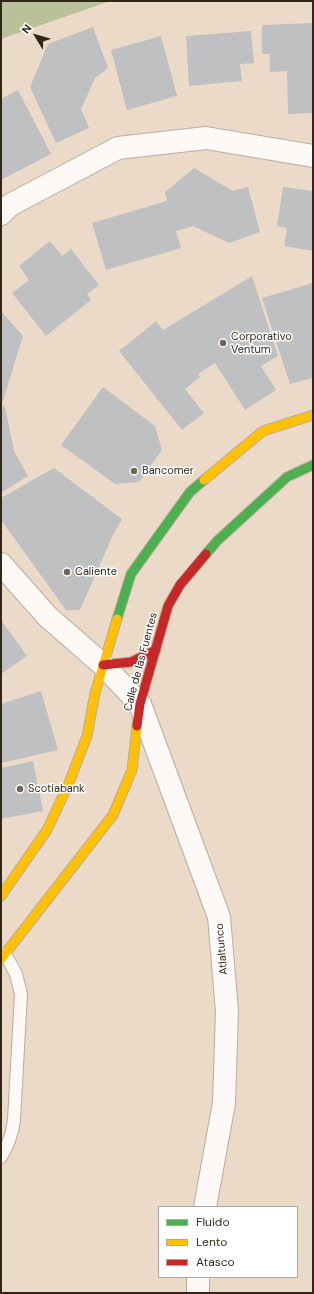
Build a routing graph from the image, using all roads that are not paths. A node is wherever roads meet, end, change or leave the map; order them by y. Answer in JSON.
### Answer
{"nodes":[{"id":1,"x":313,"y":156,"type":"edge"},
{"id":2,"x":1,"y":214,"type":"edge"},
{"id":3,"x":313,"y":416,"type":"edge"},
{"id":4,"x":313,"y":465,"type":"edge"},
{"id":5,"x":1,"y":564,"type":"edge"},
{"id":6,"x":156,"y":650,"type":"junction"},
{"id":7,"x":103,"y":665,"type":"junction"},
{"id":8,"x":140,"y":704,"type":"junction"},
{"id":9,"x":1,"y":896,"type":"edge"},
{"id":10,"x":3,"y":957,"type":"edge"},
{"id":11,"x":1,"y":1157,"type":"edge"},
{"id":12,"x":205,"y":1206,"type":"edge"},
{"id":13,"x":198,"y":1278,"type":"edge"},
{"id":14,"x":198,"y":1293,"type":"edge"}],
"edges":[{"from":1,"to":2,"type":"street"},
{"from":3,"to":7,"type":"main road"},
{"from":4,"to":6,"type":"main road","name":"Calle de las Fuentes"},
{"from":5,"to":7,"type":"street"},
{"from":6,"to":7,"type":"main road"},
{"from":6,"to":8,"type":"main road","name":"Calle de las Fuentes"},
{"from":7,"to":8,"type":"street"},
{"from":7,"to":9,"type":"main road"},
{"from":8,"to":10,"type":"main road","name":"Calle de las Fuentes"},
{"from":8,"to":12,"type":"street","name":"Atlaltunco"},
{"from":10,"to":11,"type":"lane"},
{"from":13,"to":14,"type":"street"}]}
